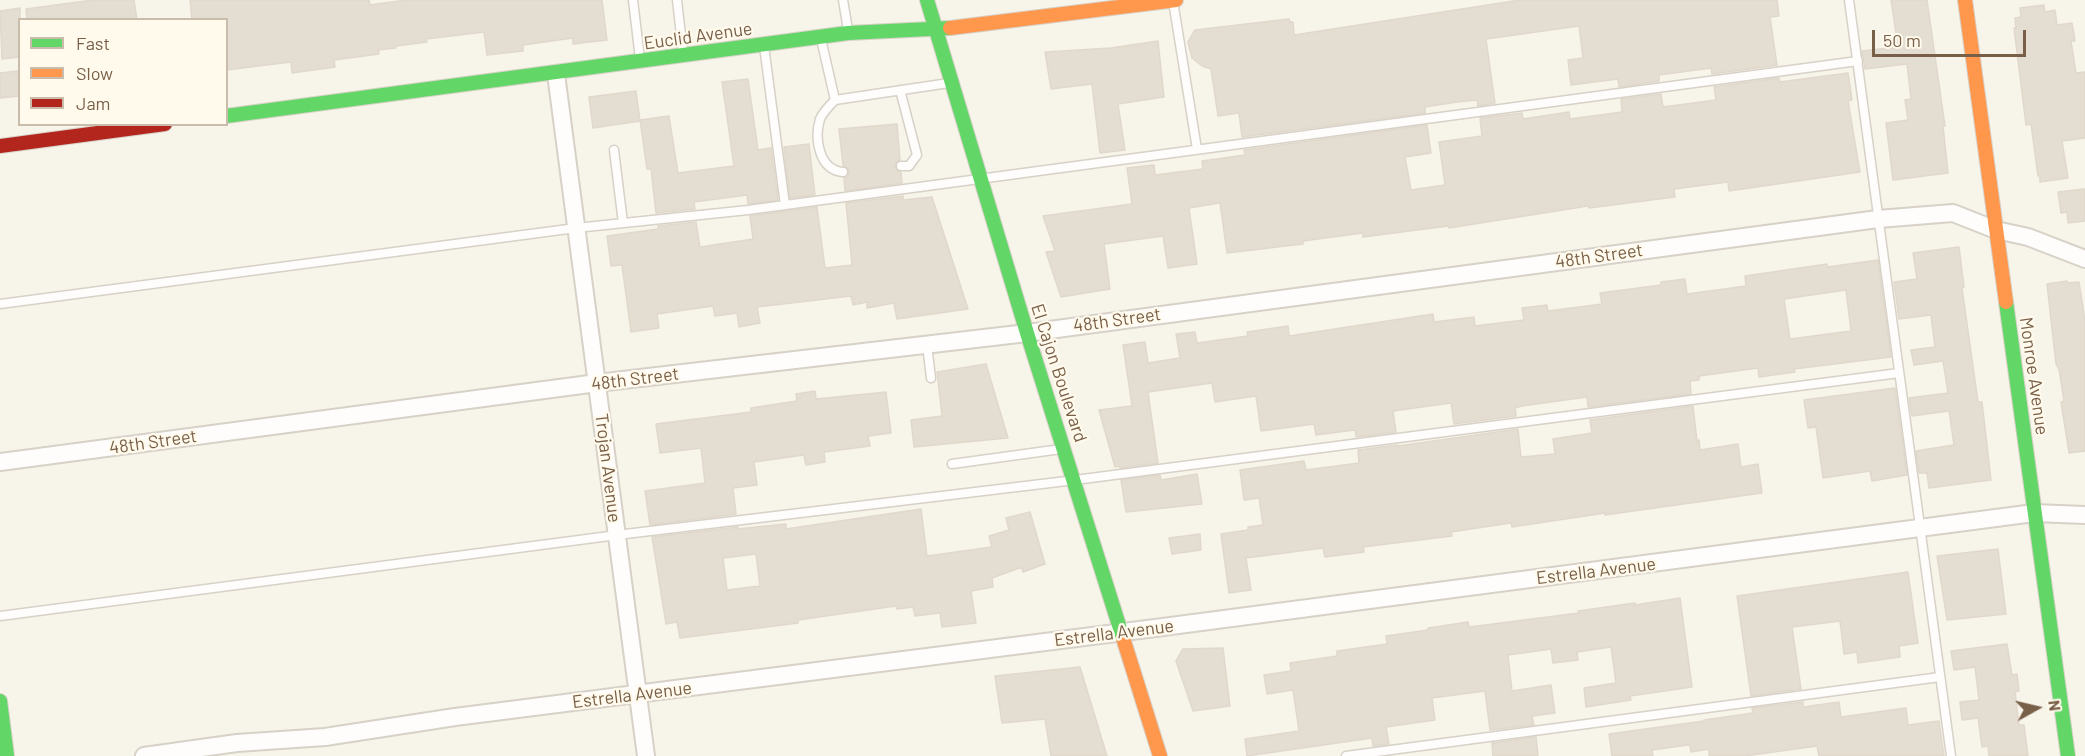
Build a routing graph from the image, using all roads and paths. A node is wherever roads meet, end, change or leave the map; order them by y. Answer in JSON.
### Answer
{"nodes":[{"id":1,"x":633,"y":0,"type":"edge"},
{"id":2,"x":677,"y":0,"type":"edge"},
{"id":3,"x":843,"y":0,"type":"edge"},
{"id":4,"x":927,"y":0,"type":"edge"},
{"id":5,"x":1175,"y":0,"type":"edge"},
{"id":6,"x":1849,"y":0,"type":"edge"},
{"id":7,"x":1965,"y":0,"type":"edge"},
{"id":8,"x":936,"y":30,"type":"junction"},
{"id":9,"x":848,"y":33,"type":"junction"},
{"id":10,"x":820,"y":37,"type":"junction"},
{"id":11,"x":764,"y":45,"type":"junction"},
{"id":12,"x":684,"y":56,"type":"junction"},
{"id":13,"x":1858,"y":61,"type":"junction"},
{"id":14,"x":641,"y":62,"type":"junction"},
{"id":15,"x":556,"y":74,"type":"junction"},
{"id":16,"x":952,"y":82,"type":"junction"},
{"id":17,"x":900,"y":90,"type":"junction"},
{"id":18,"x":834,"y":100,"type":"junction"},
{"id":19,"x":228,"y":117,"type":"edge"},
{"id":20,"x":150,"y":126,"type":"edge"},
{"id":21,"x":0,"y":146,"type":"edge"},
{"id":22,"x":1197,"y":149,"type":"junction"},
{"id":23,"x":614,"y":150,"type":"dead end"},
{"id":24,"x":901,"y":166,"type":"dead end"},
{"id":25,"x":843,"y":172,"type":"dead end"},
{"id":26,"x":981,"y":178,"type":"junction"},
{"id":27,"x":785,"y":205,"type":"junction"},
{"id":28,"x":1878,"y":219,"type":"junction"},
{"id":29,"x":623,"y":223,"type":"junction"},
{"id":30,"x":576,"y":228,"type":"junction"},
{"id":31,"x":1996,"y":230,"type":"junction"},
{"id":32,"x":2085,"y":259,"type":"edge"},
{"id":33,"x":0,"y":304,"type":"edge"},
{"id":34,"x":1027,"y":333,"type":"junction"},
{"id":35,"x":927,"y":345,"type":"junction"},
{"id":36,"x":1899,"y":373,"type":"junction"},
{"id":37,"x":931,"y":378,"type":"dead end"},
{"id":38,"x":597,"y":383,"type":"junction"},
{"id":39,"x":1064,"y":448,"type":"junction"},
{"id":40,"x":0,"y":462,"type":"edge"},
{"id":41,"x":952,"y":464,"type":"dead end"},
{"id":42,"x":1075,"y":480,"type":"junction"},
{"id":43,"x":2034,"y":513,"type":"junction"},
{"id":44,"x":2085,"y":515,"type":"edge"},
{"id":45,"x":1921,"y":529,"type":"junction"},
{"id":46,"x":616,"y":535,"type":"junction"},
{"id":47,"x":0,"y":616,"type":"edge"},
{"id":48,"x":1121,"y":632,"type":"junction"},
{"id":49,"x":1940,"y":677,"type":"junction"},
{"id":50,"x":638,"y":694,"type":"junction"},
{"id":51,"x":0,"y":701,"type":"edge"},
{"id":52,"x":7,"y":756,"type":"edge"},
{"id":53,"x":144,"y":756,"type":"edge"},
{"id":54,"x":646,"y":756,"type":"edge"},
{"id":55,"x":1160,"y":756,"type":"edge"},
{"id":56,"x":1346,"y":756,"type":"edge"},
{"id":57,"x":1950,"y":756,"type":"edge"},
{"id":58,"x":2068,"y":756,"type":"edge"}],
"edges":[{"from":1,"to":14,"type":"lane"},
{"from":2,"to":12,"type":"lane"},
{"from":3,"to":9,"type":"lane"},
{"from":4,"to":8,"type":"main road","name":"El Cajon Boulevard"},
{"from":5,"to":8,"type":"main road","name":"Euclid Avenue"},
{"from":5,"to":22,"type":"lane"},
{"from":6,"to":13,"type":"lane"},
{"from":7,"to":31,"type":"main road","name":"Monroe Avenue"},
{"from":8,"to":9,"type":"main road","name":"Euclid Avenue"},
{"from":8,"to":16,"type":"main road","name":"El Cajon Boulevard"},
{"from":9,"to":10,"type":"main road","name":"Euclid Avenue"},
{"from":10,"to":11,"type":"main road","name":"Euclid Avenue"},
{"from":10,"to":18,"type":"lane"},
{"from":11,"to":12,"type":"main road","name":"Euclid Avenue"},
{"from":11,"to":27,"type":"lane"},
{"from":12,"to":14,"type":"main road","name":"Euclid Avenue"},
{"from":13,"to":22,"type":"lane"},
{"from":13,"to":28,"type":"lane"},
{"from":14,"to":15,"type":"main road","name":"Euclid Avenue"},
{"from":15,"to":19,"type":"main road","name":"Euclid Avenue"},
{"from":15,"to":30,"type":"street","name":"Trojan Avenue"},
{"from":16,"to":17,"type":"lane"},
{"from":16,"to":26,"type":"main road","name":"El Cajon Boulevard"},
{"from":17,"to":18,"type":"lane"},
{"from":17,"to":24,"type":"lane"},
{"from":18,"to":25,"type":"lane"},
{"from":20,"to":21,"type":"main road"},
{"from":22,"to":26,"type":"lane"},
{"from":23,"to":29,"type":"lane"},
{"from":26,"to":27,"type":"lane"},
{"from":26,"to":34,"type":"main road","name":"El Cajon Boulevard"},
{"from":27,"to":29,"type":"lane"},
{"from":28,"to":31,"type":"street","name":"48th Street"},
{"from":28,"to":34,"type":"street","name":"48th Street"},
{"from":28,"to":36,"type":"lane"},
{"from":29,"to":30,"type":"lane"},
{"from":30,"to":33,"type":"lane"},
{"from":30,"to":38,"type":"street","name":"Trojan Avenue"},
{"from":31,"to":32,"type":"street","name":"48th Street"},
{"from":31,"to":43,"type":"main road","name":"Monroe Avenue"},
{"from":34,"to":35,"type":"street","name":"48th Street"},
{"from":34,"to":39,"type":"main road","name":"El Cajon Boulevard"},
{"from":35,"to":37,"type":"lane"},
{"from":35,"to":38,"type":"street","name":"48th Street"},
{"from":36,"to":42,"type":"lane"},
{"from":36,"to":45,"type":"lane"},
{"from":38,"to":40,"type":"street","name":"48th Street"},
{"from":38,"to":46,"type":"street","name":"Trojan Avenue"},
{"from":39,"to":41,"type":"lane"},
{"from":39,"to":42,"type":"main road","name":"El Cajon Boulevard"},
{"from":42,"to":46,"type":"lane"},
{"from":42,"to":48,"type":"main road","name":"El Cajon Boulevard"},
{"from":43,"to":44,"type":"street","name":"Estrella Avenue"},
{"from":43,"to":45,"type":"street","name":"Estrella Avenue"},
{"from":43,"to":58,"type":"main road","name":"Monroe Avenue"},
{"from":45,"to":48,"type":"street","name":"Estrella Avenue"},
{"from":45,"to":49,"type":"lane"},
{"from":46,"to":47,"type":"lane"},
{"from":46,"to":50,"type":"street","name":"Trojan Avenue"},
{"from":48,"to":50,"type":"street","name":"Estrella Avenue"},
{"from":48,"to":55,"type":"main road","name":"El Cajon Boulevard"},
{"from":49,"to":56,"type":"lane"},
{"from":49,"to":57,"type":"lane"},
{"from":50,"to":53,"type":"street","name":"Estrella Avenue"},
{"from":50,"to":54,"type":"street","name":"Trojan Avenue"},
{"from":51,"to":52,"type":"main road"}]}
